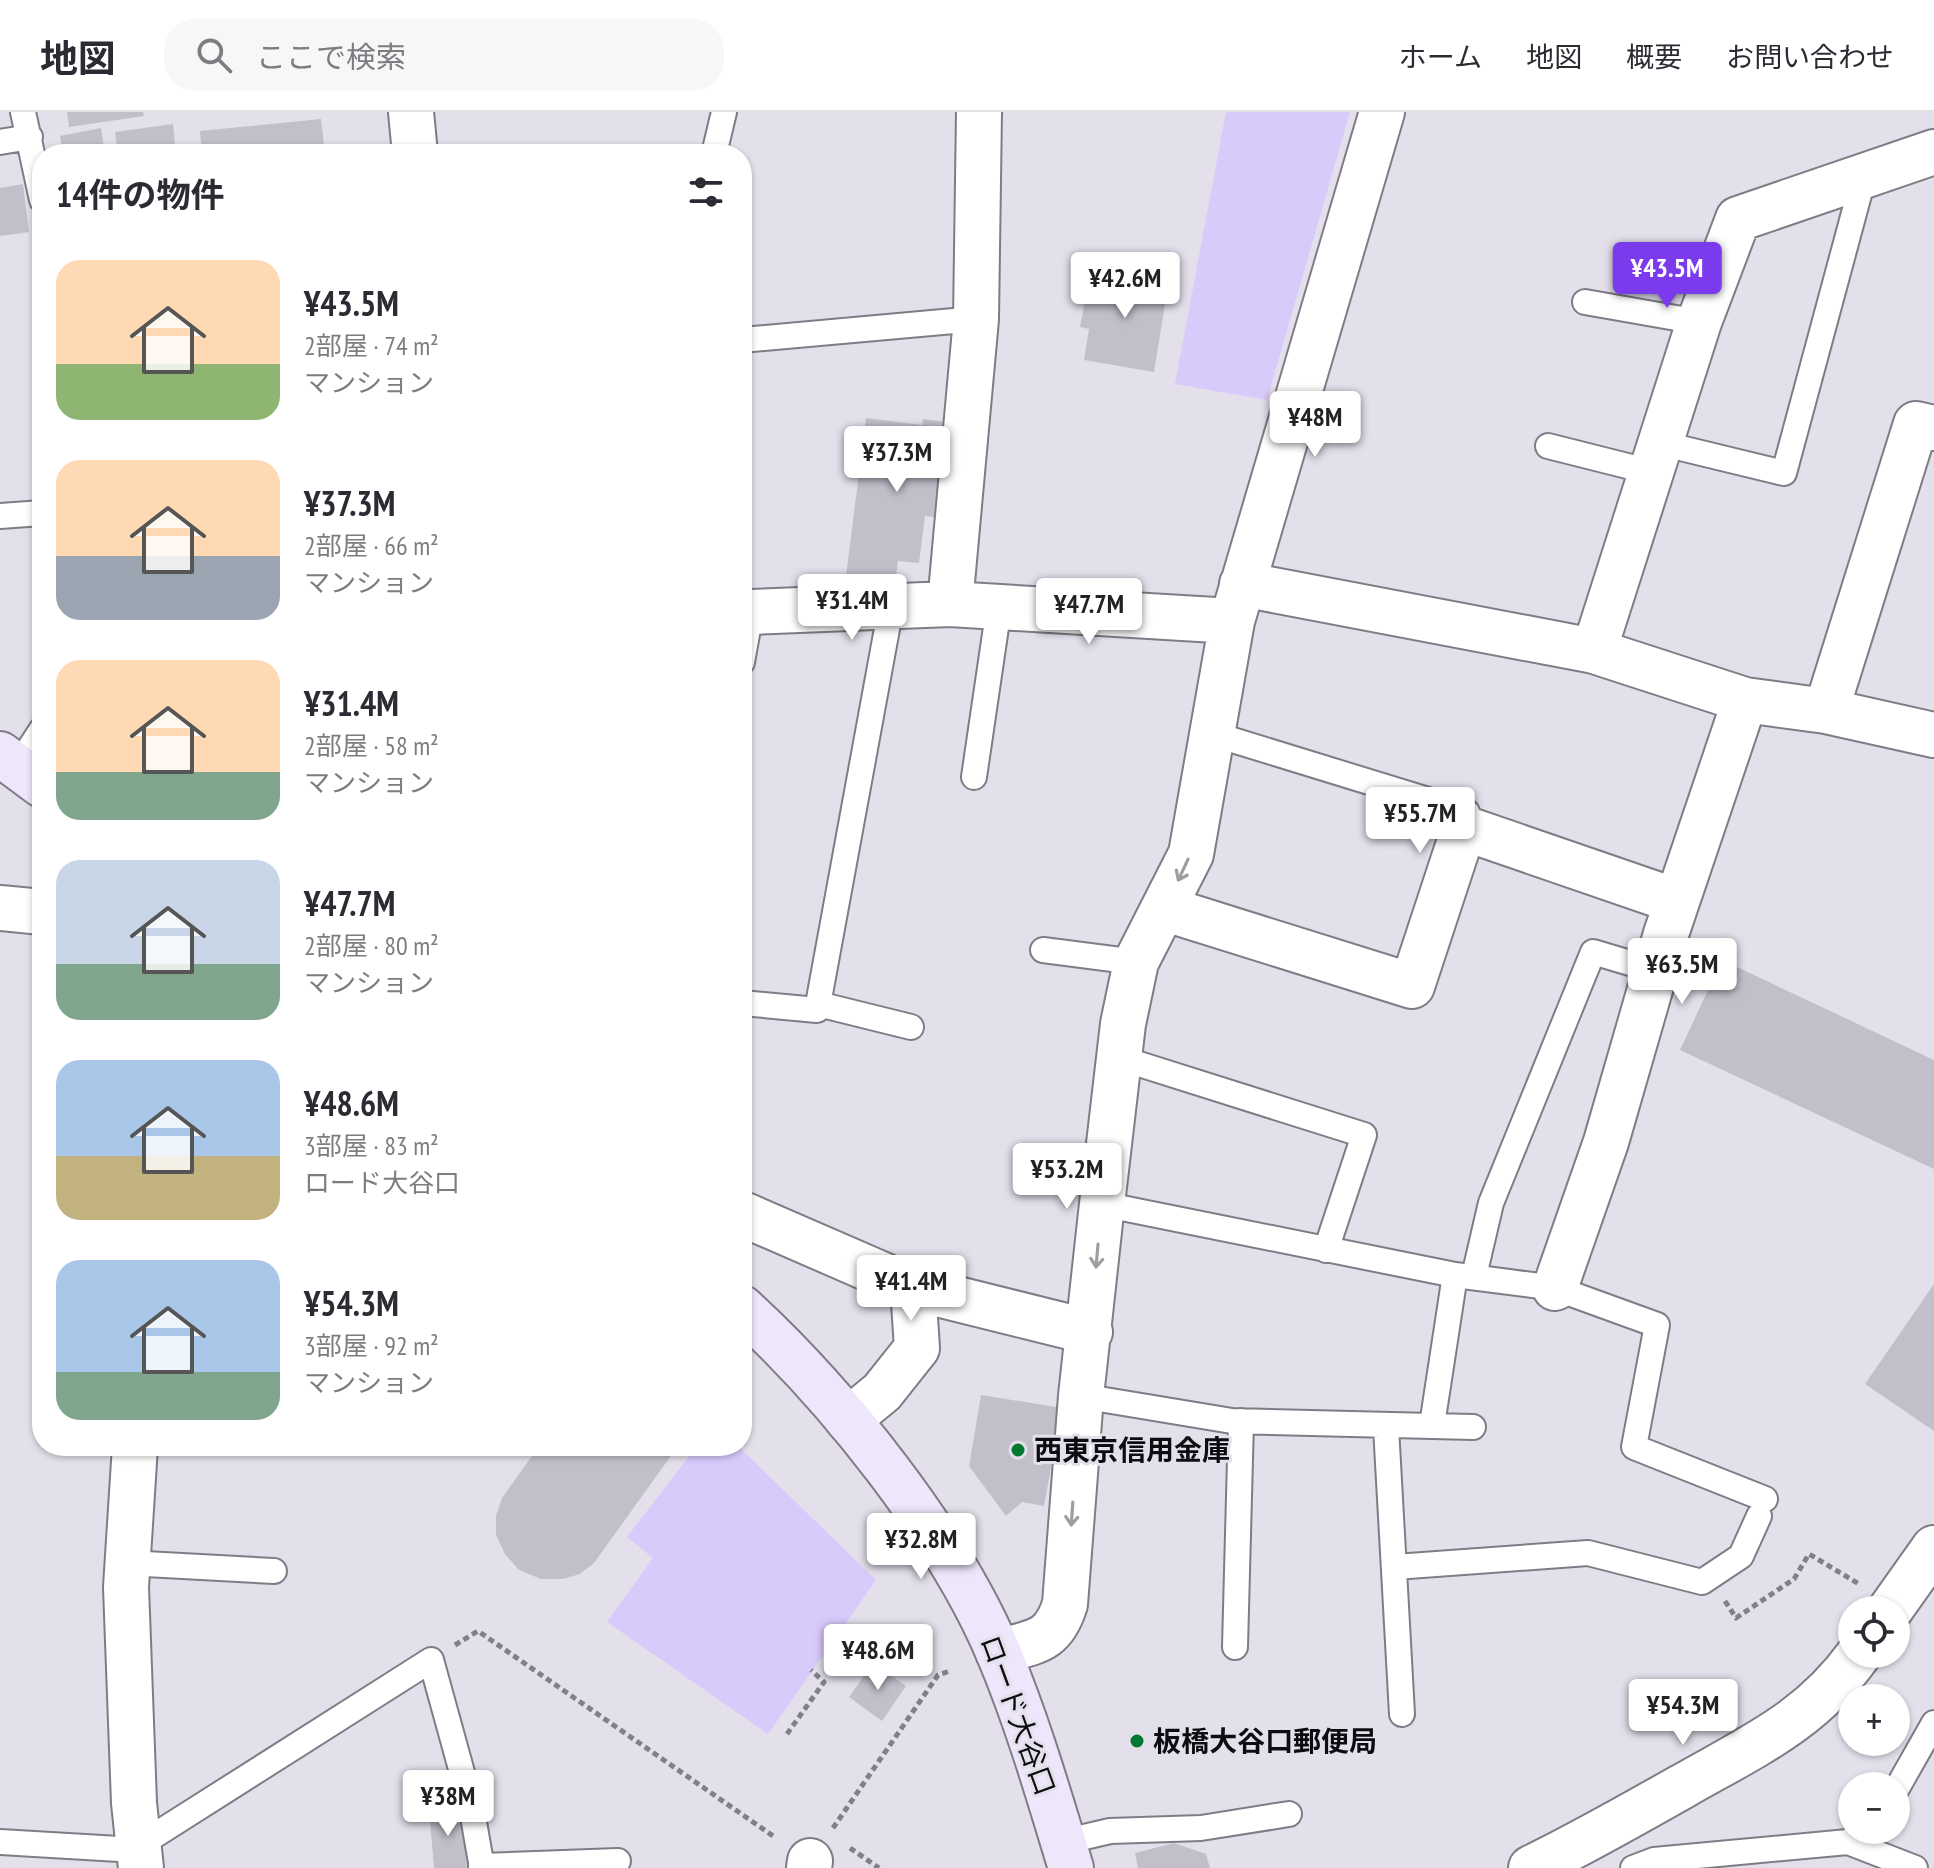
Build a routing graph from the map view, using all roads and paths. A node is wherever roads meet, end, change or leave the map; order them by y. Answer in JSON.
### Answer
{"nodes":[{"id":1,"x":23,"y":112,"type":"edge"},
{"id":2,"x":411,"y":112,"type":"edge"},
{"id":3,"x":724,"y":112,"type":"edge"},
{"id":4,"x":979,"y":112,"type":"edge"},
{"id":5,"x":1382,"y":112,"type":"edge"},
{"id":6,"x":30,"y":137,"type":"junction"},
{"id":7,"x":0,"y":142,"type":"edge"},
{"id":8,"x":414,"y":144,"type":"edge"},
{"id":9,"x":716,"y":144,"type":"edge"},
{"id":10,"x":32,"y":148,"type":"edge"},
{"id":11,"x":1934,"y":152,"type":"edge"},
{"id":12,"x":1864,"y":176,"type":"junction"},
{"id":13,"x":1585,"y":302,"type":"dead end"},
{"id":14,"x":976,"y":319,"type":"junction"},
{"id":15,"x":1699,"y":322,"type":"junction"},
{"id":16,"x":752,"y":339,"type":"edge"},
{"id":17,"x":1934,"y":428,"type":"edge"},
{"id":18,"x":1548,"y":446,"type":"dead end"},
{"id":19,"x":1655,"y":457,"type":"junction"},
{"id":20,"x":32,"y":514,"type":"edge"},
{"id":21,"x":0,"y":516,"type":"edge"},
{"id":22,"x":1237,"y":602,"type":"junction"},
{"id":23,"x":950,"y":604,"type":"junction"},
{"id":24,"x":891,"y":607,"type":"junction"},
{"id":25,"x":999,"y":607,"type":"junction"},
{"id":26,"x":752,"y":613,"type":"edge"},
{"id":27,"x":1594,"y":651,"type":"junction"},
{"id":28,"x":1745,"y":700,"type":"junction"},
{"id":29,"x":1826,"y":711,"type":"junction"},
{"id":30,"x":1213,"y":734,"type":"junction"},
{"id":31,"x":1934,"y":735,"type":"edge"},
{"id":32,"x":32,"y":747,"type":"edge"},
{"id":33,"x":20,"y":768,"type":"edge"},
{"id":34,"x":974,"y":777,"type":"dead end"},
{"id":35,"x":1464,"y":828,"type":"junction"},
{"id":36,"x":1676,"y":901,"type":"junction"},
{"id":37,"x":0,"y":908,"type":"edge"},
{"id":38,"x":1166,"y":909,"type":"junction"},
{"id":39,"x":32,"y":911,"type":"edge"},
{"id":40,"x":1043,"y":950,"type":"dead end"},
{"id":41,"x":1136,"y":962,"type":"junction"},
{"id":42,"x":1657,"y":971,"type":"junction"},
{"id":43,"x":752,"y":1004,"type":"edge"},
{"id":44,"x":818,"y":1004,"type":"junction"},
{"id":45,"x":911,"y":1027,"type":"dead end"},
{"id":46,"x":1120,"y":1058,"type":"junction"},
{"id":47,"x":1102,"y":1204,"type":"junction"},
{"id":48,"x":752,"y":1218,"type":"edge"},
{"id":49,"x":1326,"y":1250,"type":"junction"},
{"id":50,"x":1464,"y":1275,"type":"junction"},
{"id":51,"x":913,"y":1288,"type":"junction"},
{"id":52,"x":1555,"y":1288,"type":"junction"},
{"id":53,"x":752,"y":1317,"type":"edge"},
{"id":54,"x":1090,"y":1332,"type":"junction"},
{"id":55,"x":1081,"y":1396,"type":"junction"},
{"id":56,"x":848,"y":1420,"type":"junction"},
{"id":57,"x":1241,"y":1421,"type":"junction"},
{"id":58,"x":1432,"y":1425,"type":"junction"},
{"id":59,"x":1386,"y":1427,"type":"junction"},
{"id":60,"x":1473,"y":1427,"type":"dead end"},
{"id":61,"x":134,"y":1456,"type":"edge"},
{"id":62,"x":1934,"y":1548,"type":"edge"},
{"id":63,"x":127,"y":1563,"type":"junction"},
{"id":64,"x":1395,"y":1567,"type":"junction"},
{"id":65,"x":274,"y":1571,"type":"dead end"},
{"id":66,"x":1836,"y":1571,"type":"dead end"},
{"id":67,"x":1900,"y":1596,"type":"edge"},
{"id":68,"x":1730,"y":1609,"type":"dead end"},
{"id":69,"x":1235,"y":1647,"type":"dead end"},
{"id":70,"x":998,"y":1652,"type":"junction"},
{"id":71,"x":431,"y":1660,"type":"junction"},
{"id":72,"x":1849,"y":1668,"type":"edge"},
{"id":73,"x":811,"y":1670,"type":"dead end"},
{"id":74,"x":950,"y":1671,"type":"dead end"},
{"id":75,"x":1402,"y":1714,"type":"dead end"},
{"id":76,"x":1934,"y":1723,"type":"edge"},
{"id":77,"x":787,"y":1734,"type":"dead end"},
{"id":78,"x":1906,"y":1772,"type":"edge"},
{"id":79,"x":1289,"y":1814,"type":"dead end"},
{"id":80,"x":1838,"y":1838,"type":"edge"},
{"id":81,"x":0,"y":1842,"type":"edge"},
{"id":82,"x":1871,"y":1844,"type":"edge"},
{"id":83,"x":816,"y":1854,"type":"edge"},
{"id":84,"x":1067,"y":1855,"type":"edge"},
{"id":85,"x":139,"y":1857,"type":"edge"},
{"id":86,"x":618,"y":1861,"type":"dead end"},
{"id":87,"x":482,"y":1867,"type":"edge"},
{"id":88,"x":879,"y":1868,"type":"edge"},
{"id":89,"x":1531,"y":1868,"type":"edge"},
{"id":90,"x":1633,"y":1868,"type":"edge"},
{"id":91,"x":1915,"y":1868,"type":"edge"}],
"edges":[{"from":1,"to":6,"type":"lane"},
{"from":2,"to":8,"type":"street"},
{"from":3,"to":9,"type":"lane"},
{"from":4,"to":14,"type":"street"},
{"from":5,"to":22,"type":"street"},
{"from":6,"to":7,"type":"lane"},
{"from":6,"to":10,"type":"lane"},
{"from":11,"to":12,"type":"street"},
{"from":12,"to":15,"type":"street"},
{"from":12,"to":19,"type":"lane"},
{"from":13,"to":15,"type":"lane"},
{"from":14,"to":16,"type":"lane"},
{"from":14,"to":23,"type":"street"},
{"from":15,"to":19,"type":"street"},
{"from":17,"to":29,"type":"street"},
{"from":18,"to":19,"type":"lane"},
{"from":19,"to":27,"type":"street"},
{"from":20,"to":21,"type":"lane"},
{"from":22,"to":25,"type":"street"},
{"from":22,"to":27,"type":"street"},
{"from":22,"to":30,"type":"street"},
{"from":23,"to":24,"type":"street"},
{"from":23,"to":25,"type":"street"},
{"from":24,"to":26,"type":"street"},
{"from":24,"to":44,"type":"lane"},
{"from":25,"to":34,"type":"lane"},
{"from":27,"to":28,"type":"street"},
{"from":28,"to":29,"type":"street"},
{"from":28,"to":36,"type":"street"},
{"from":29,"to":31,"type":"street"},
{"from":30,"to":35,"type":"lane"},
{"from":30,"to":38,"type":"street","one_way":true},
{"from":32,"to":33,"type":"lane"},
{"from":35,"to":36,"type":"street"},
{"from":35,"to":38,"type":"street"},
{"from":36,"to":42,"type":"street"},
{"from":37,"to":39,"type":"street"},
{"from":38,"to":41,"type":"street"},
{"from":40,"to":41,"type":"lane"},
{"from":41,"to":46,"type":"street"},
{"from":42,"to":50,"type":"lane"},
{"from":42,"to":52,"type":"street"},
{"from":43,"to":44,"type":"lane"},
{"from":44,"to":45,"type":"lane"},
{"from":46,"to":47,"type":"street"},
{"from":46,"to":49,"type":"lane"},
{"from":47,"to":49,"type":"lane"},
{"from":47,"to":54,"type":"street","one_way":true},
{"from":48,"to":51,"type":"street"},
{"from":49,"to":50,"type":"lane"},
{"from":50,"to":52,"type":"lane"},
{"from":50,"to":58,"type":"lane"},
{"from":51,"to":54,"type":"street"},
{"from":51,"to":56,"type":"street"},
{"from":52,"to":64,"type":"lane"},
{"from":53,"to":56,"type":"main road","name":"ロード大谷口"},
{"from":54,"to":55,"type":"street"},
{"from":55,"to":57,"type":"lane"},
{"from":55,"to":70,"type":"street","one_way":true},
{"from":56,"to":70,"type":"main road","name":"ロード大谷口"},
{"from":57,"to":59,"type":"lane"},
{"from":57,"to":69,"type":"lane"},
{"from":58,"to":59,"type":"lane"},
{"from":58,"to":60,"type":"lane"},
{"from":59,"to":64,"type":"lane"},
{"from":61,"to":63,"type":"street"},
{"from":62,"to":67,"type":"street"},
{"from":63,"to":65,"type":"lane"},
{"from":63,"to":85,"type":"street"},
{"from":64,"to":75,"type":"lane"},
{"from":66,"to":68,"type":"path"},
{"from":70,"to":84,"type":"main road","name":"ロード大谷口"},
{"from":71,"to":83,"type":"path"},
{"from":71,"to":85,"type":"lane"},
{"from":71,"to":87,"type":"lane"},
{"from":72,"to":89,"type":"street"},
{"from":73,"to":77,"type":"path"},
{"from":74,"to":83,"type":"path"},
{"from":76,"to":78,"type":"lane"},
{"from":79,"to":84,"type":"lane"},
{"from":80,"to":90,"type":"lane"},
{"from":81,"to":85,"type":"lane"},
{"from":82,"to":91,"type":"lane"},
{"from":83,"to":88,"type":"path"},
{"from":86,"to":87,"type":"lane"}]}
